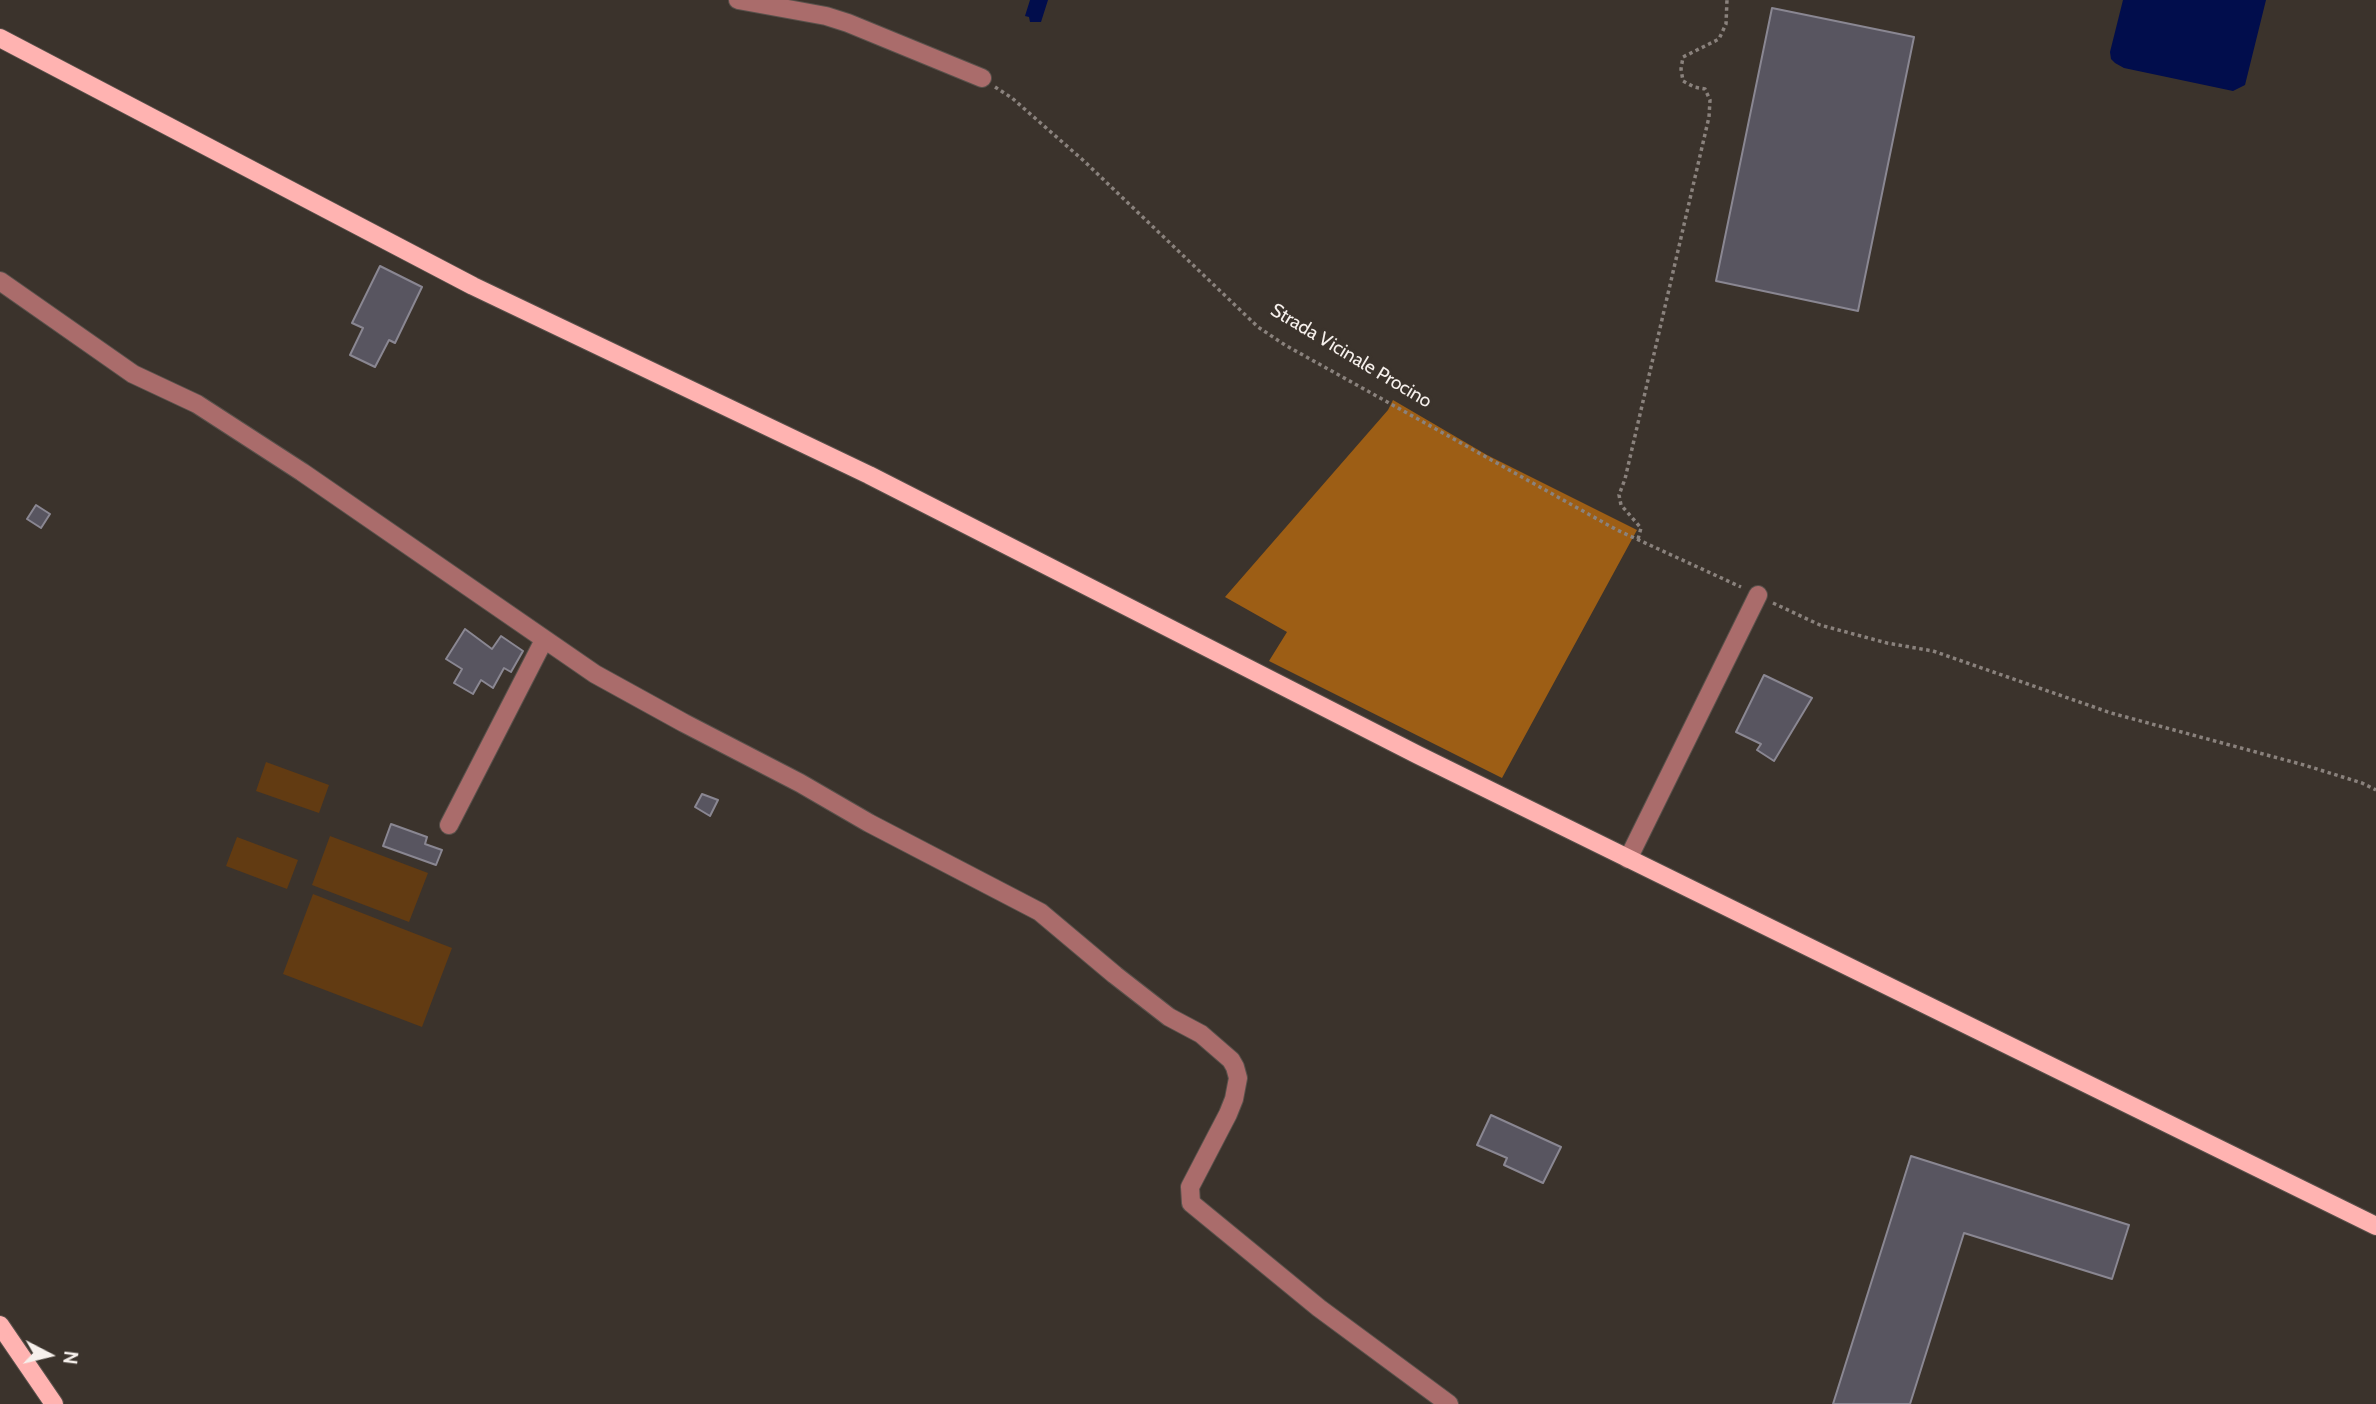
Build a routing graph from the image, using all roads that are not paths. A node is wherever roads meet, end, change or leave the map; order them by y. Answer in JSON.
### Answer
{"nodes":[{"id":1,"x":738,"y":0,"type":"edge"},
{"id":2,"x":0,"y":38,"type":"edge"},
{"id":3,"x":982,"y":78,"type":"road end"},
{"id":4,"x":0,"y":281,"type":"edge"},
{"id":5,"x":1758,"y":595,"type":"road end"},
{"id":6,"x":544,"y":640,"type":"junction"},
{"id":7,"x":449,"y":825,"type":"dead end"},
{"id":8,"x":1628,"y":859,"type":"junction"},
{"id":9,"x":2376,"y":1226,"type":"edge"},
{"id":10,"x":0,"y":1325,"type":"edge"},
{"id":11,"x":54,"y":1404,"type":"edge"},
{"id":12,"x":1449,"y":1404,"type":"edge"}],
"edges":[{"from":1,"to":3,"type":"street"},
{"from":2,"to":8,"type":"main road"},
{"from":4,"to":6,"type":"street"},
{"from":5,"to":8,"type":"street"},
{"from":6,"to":7,"type":"street"},
{"from":6,"to":12,"type":"street"},
{"from":8,"to":9,"type":"main road"},
{"from":10,"to":11,"type":"main road"}]}
